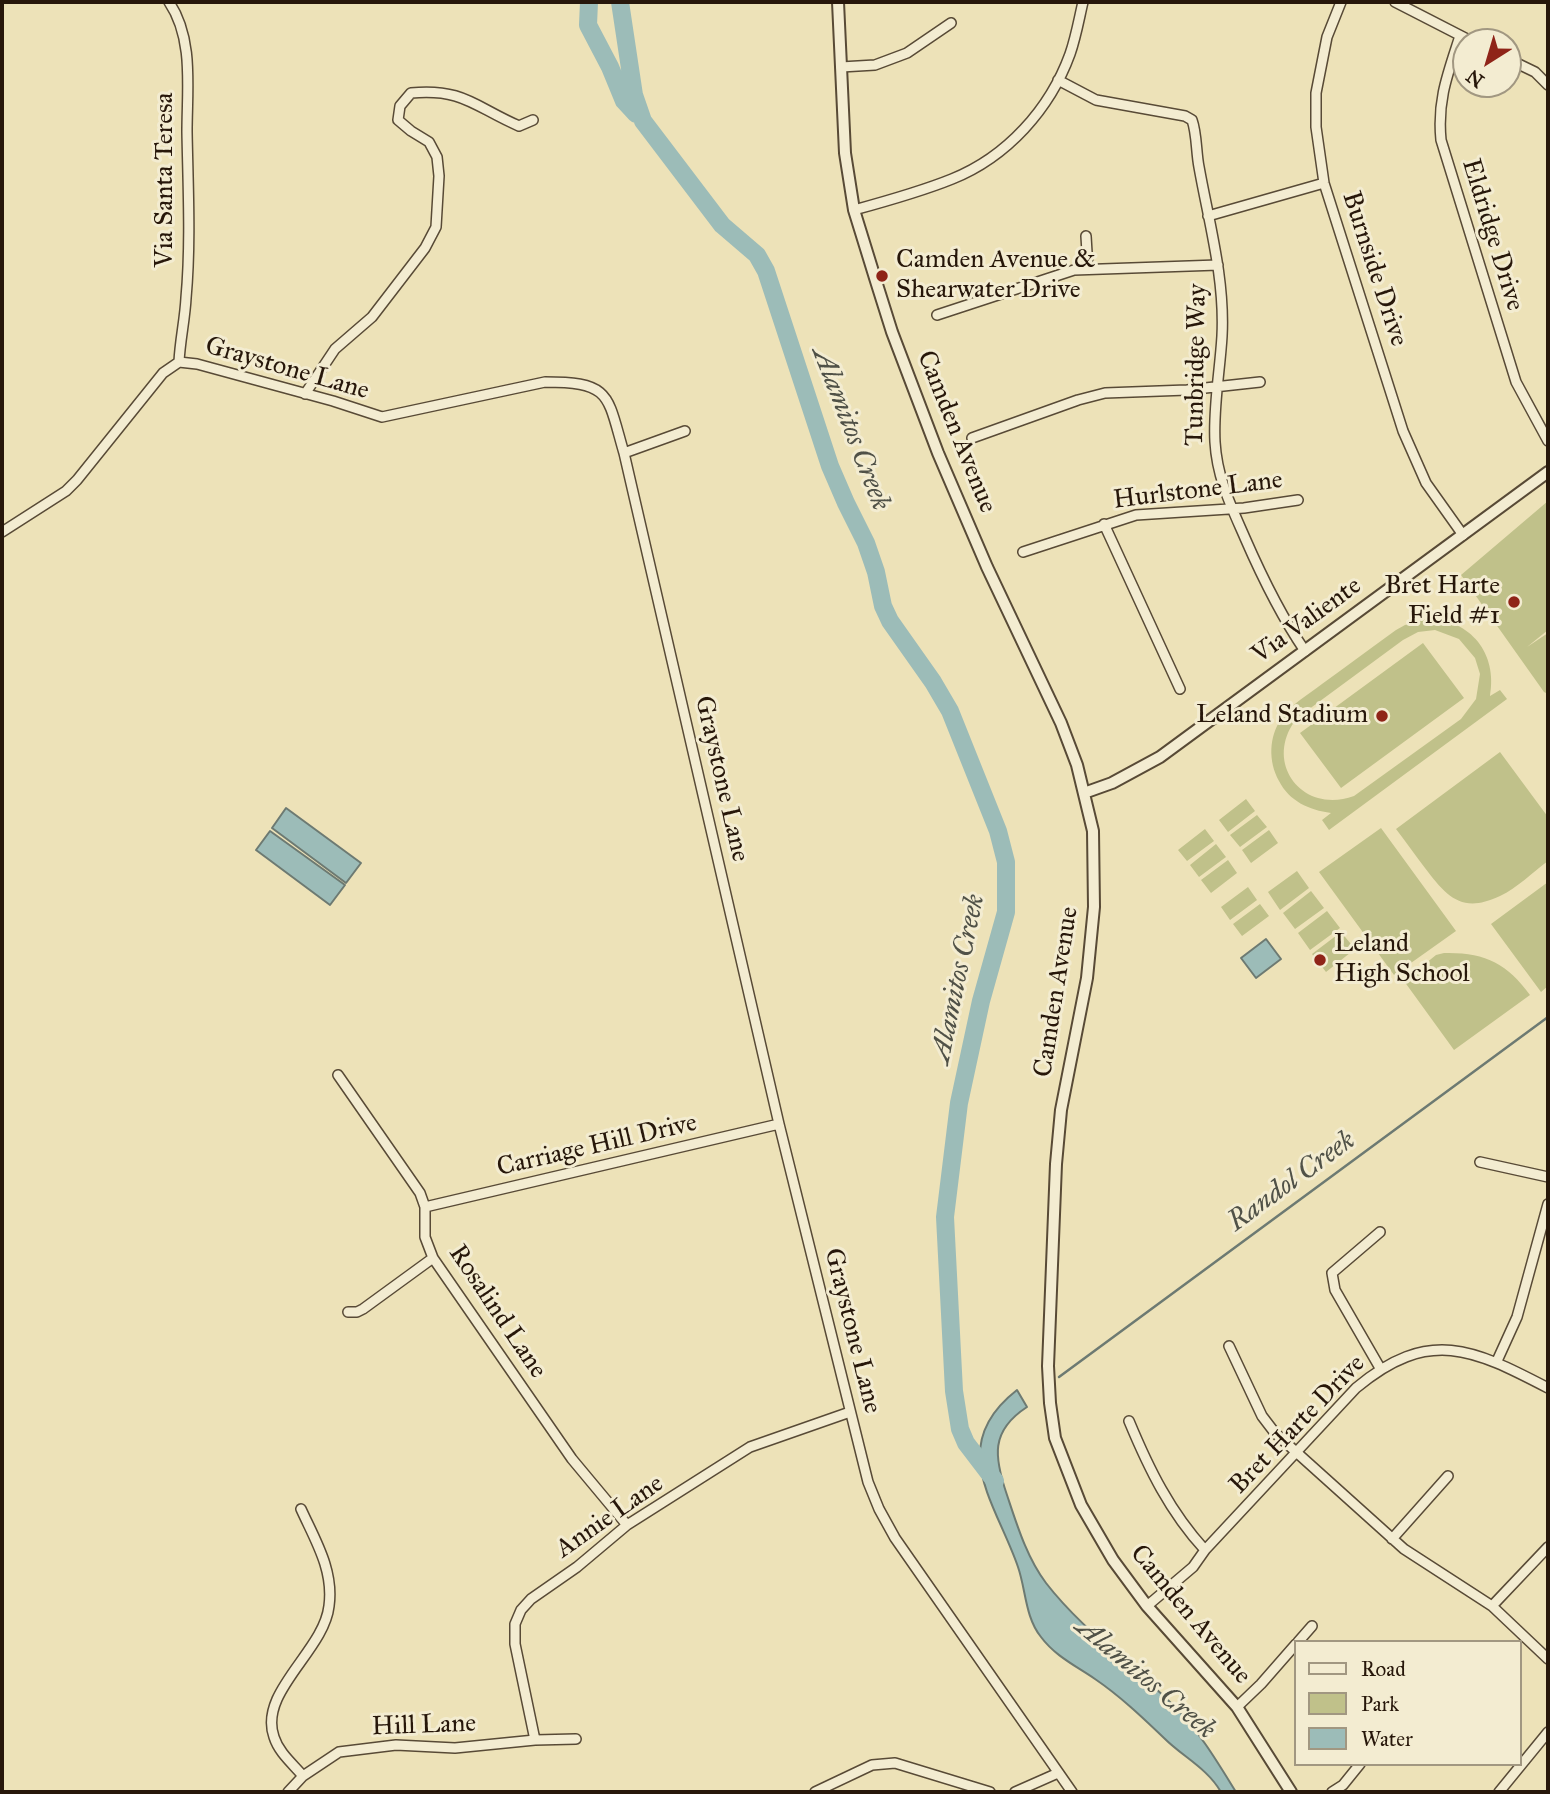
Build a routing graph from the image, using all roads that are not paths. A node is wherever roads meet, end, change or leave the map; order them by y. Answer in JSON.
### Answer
{"nodes":[{"id":1,"x":169,"y":2,"type":"edge"},
{"id":2,"x":838,"y":2,"type":"edge"},
{"id":3,"x":1083,"y":2,"type":"edge"},
{"id":4,"x":1341,"y":2,"type":"edge"},
{"id":5,"x":1395,"y":2,"type":"edge"},
{"id":6,"x":951,"y":23,"type":"dead end"},
{"id":7,"x":1452,"y":32,"type":"edge"},
{"id":8,"x":1452,"y":61,"type":"edge"},
{"id":9,"x":1522,"y":66,"type":"edge"},
{"id":10,"x":841,"y":67,"type":"junction"},
{"id":11,"x":1058,"y":80,"type":"junction"},
{"id":12,"x":1548,"y":85,"type":"edge"},
{"id":13,"x":533,"y":120,"type":"dead end"},
{"id":14,"x":1324,"y":183,"type":"junction"},
{"id":15,"x":854,"y":210,"type":"junction"},
{"id":16,"x":1208,"y":216,"type":"junction"},
{"id":17,"x":1086,"y":236,"type":"dead end"},
{"id":18,"x":1218,"y":265,"type":"junction"},
{"id":19,"x":1088,"y":269,"type":"junction"},
{"id":20,"x":937,"y":316,"type":"dead end"},
{"id":21,"x":178,"y":362,"type":"junction"},
{"id":22,"x":1260,"y":382,"type":"dead end"},
{"id":23,"x":1217,"y":386,"type":"junction"},
{"id":24,"x":305,"y":394,"type":"junction"},
{"id":25,"x":685,"y":431,"type":"dead end"},
{"id":26,"x":972,"y":438,"type":"dead end"},
{"id":27,"x":1548,"y":441,"type":"edge"},
{"id":28,"x":624,"y":453,"type":"junction"},
{"id":29,"x":1548,"y":472,"type":"edge"},
{"id":30,"x":1298,"y":500,"type":"dead end"},
{"id":31,"x":1231,"y":508,"type":"junction"},
{"id":32,"x":1104,"y":524,"type":"junction"},
{"id":33,"x":2,"y":532,"type":"edge"},
{"id":34,"x":1463,"y":535,"type":"junction"},
{"id":35,"x":1023,"y":552,"type":"dead end"},
{"id":36,"x":1305,"y":651,"type":"junction"},
{"id":37,"x":1180,"y":689,"type":"dead end"},
{"id":38,"x":1084,"y":793,"type":"junction"},
{"id":39,"x":338,"y":1075,"type":"dead end"},
{"id":40,"x":779,"y":1125,"type":"junction"},
{"id":41,"x":1480,"y":1161,"type":"dead end"},
{"id":42,"x":1548,"y":1177,"type":"edge"},
{"id":43,"x":1548,"y":1203,"type":"edge"},
{"id":44,"x":425,"y":1207,"type":"junction"},
{"id":45,"x":1380,"y":1232,"type":"dead end"},
{"id":46,"x":433,"y":1258,"type":"junction"},
{"id":47,"x":348,"y":1312,"type":"dead end"},
{"id":48,"x":1229,"y":1346,"type":"dead end"},
{"id":49,"x":1497,"y":1361,"type":"junction"},
{"id":50,"x":1380,"y":1368,"type":"junction"},
{"id":51,"x":1548,"y":1388,"type":"edge"},
{"id":52,"x":850,"y":1412,"type":"junction"},
{"id":53,"x":1129,"y":1421,"type":"dead end"},
{"id":54,"x":1297,"y":1454,"type":"junction"},
{"id":55,"x":1448,"y":1476,"type":"dead end"},
{"id":56,"x":301,"y":1508,"type":"dead end"},
{"id":57,"x":627,"y":1525,"type":"junction"},
{"id":58,"x":1392,"y":1539,"type":"junction"},
{"id":59,"x":1548,"y":1547,"type":"edge"},
{"id":60,"x":1205,"y":1550,"type":"junction"},
{"id":61,"x":1147,"y":1606,"type":"junction"},
{"id":62,"x":1492,"y":1606,"type":"junction"},
{"id":63,"x":1312,"y":1626,"type":"dead end"},
{"id":64,"x":1300,"y":1640,"type":"edge"},
{"id":65,"x":1294,"y":1647,"type":"edge"},
{"id":66,"x":1548,"y":1659,"type":"edge"},
{"id":67,"x":1237,"y":1707,"type":"junction"},
{"id":68,"x":1548,"y":1732,"type":"edge"},
{"id":69,"x":576,"y":1739,"type":"dead end"},
{"id":70,"x":535,"y":1740,"type":"junction"},
{"id":71,"x":1522,"y":1764,"type":"edge"},
{"id":72,"x":1358,"y":1766,"type":"edge"},
{"id":73,"x":1520,"y":1766,"type":"edge"},
{"id":74,"x":1058,"y":1773,"type":"junction"},
{"id":75,"x":303,"y":1776,"type":"junction"},
{"id":76,"x":288,"y":1792,"type":"edge"},
{"id":77,"x":815,"y":1792,"type":"edge"},
{"id":78,"x":990,"y":1792,"type":"edge"},
{"id":79,"x":1015,"y":1792,"type":"edge"},
{"id":80,"x":1072,"y":1792,"type":"edge"},
{"id":81,"x":1291,"y":1792,"type":"edge"},
{"id":82,"x":1332,"y":1792,"type":"edge"},
{"id":83,"x":1499,"y":1792,"type":"edge"}],
"edges":[{"from":1,"to":21,"type":"street","name":"Via Santa Teresa"},
{"from":2,"to":10,"type":"street","name":"Camden Avenue"},
{"from":3,"to":11,"type":"street"},
{"from":4,"to":14,"type":"street","name":"Burnside Drive"},
{"from":5,"to":7,"type":"street"},
{"from":6,"to":10,"type":"street"},
{"from":8,"to":27,"type":"street","name":"Eldridge Drive"},
{"from":9,"to":12,"type":"street"},
{"from":10,"to":15,"type":"street","name":"Camden Avenue"},
{"from":11,"to":15,"type":"street"},
{"from":11,"to":16,"type":"street","name":"Tunbridge Way"},
{"from":13,"to":24,"type":"street"},
{"from":14,"to":16,"type":"street"},
{"from":14,"to":34,"type":"street","name":"Burnside Drive"},
{"from":15,"to":38,"type":"street","name":"Camden Avenue"},
{"from":16,"to":18,"type":"street","name":"Tunbridge Way"},
{"from":17,"to":19,"type":"street"},
{"from":18,"to":19,"type":"street"},
{"from":18,"to":23,"type":"street","name":"Tunbridge Way"},
{"from":19,"to":20,"type":"street"},
{"from":21,"to":24,"type":"street","name":"Graystone Lane"},
{"from":21,"to":33,"type":"street","name":"Graystone Lane"},
{"from":22,"to":23,"type":"street"},
{"from":23,"to":26,"type":"street"},
{"from":23,"to":31,"type":"street","name":"Tunbridge Way"},
{"from":24,"to":28,"type":"street","name":"Graystone Lane"},
{"from":25,"to":28,"type":"street"},
{"from":28,"to":40,"type":"street","name":"Graystone Lane"},
{"from":29,"to":34,"type":"street","name":"Via Valiente"},
{"from":30,"to":31,"type":"street","name":"Hurlstone Lane"},
{"from":31,"to":32,"type":"street","name":"Hurlstone Lane"},
{"from":31,"to":36,"type":"street","name":"Tunbridge Way"},
{"from":32,"to":35,"type":"street","name":"Hurlstone Lane"},
{"from":32,"to":37,"type":"street"},
{"from":34,"to":36,"type":"street","name":"Via Valiente"},
{"from":36,"to":38,"type":"street","name":"Via Valiente"},
{"from":38,"to":61,"type":"street","name":"Camden Avenue"},
{"from":39,"to":44,"type":"street","name":"Rosalind Lane"},
{"from":40,"to":44,"type":"street","name":"Carriage Hill Drive"},
{"from":40,"to":52,"type":"street","name":"Graystone Lane"},
{"from":41,"to":42,"type":"street"},
{"from":43,"to":49,"type":"street"},
{"from":44,"to":46,"type":"street","name":"Rosalind Lane"},
{"from":45,"to":50,"type":"street"},
{"from":46,"to":47,"type":"street"},
{"from":46,"to":57,"type":"street","name":"Rosalind Lane"},
{"from":48,"to":54,"type":"street"},
{"from":49,"to":50,"type":"street","name":"Bret Harte Drive"},
{"from":49,"to":51,"type":"street","name":"Bret Harte Drive"},
{"from":50,"to":54,"type":"street","name":"Bret Harte Drive"},
{"from":52,"to":57,"type":"street","name":"Annie Lane"},
{"from":52,"to":74,"type":"street","name":"Graystone Lane"},
{"from":53,"to":60,"type":"street"},
{"from":54,"to":58,"type":"street"},
{"from":54,"to":60,"type":"street","name":"Bret Harte Drive"},
{"from":55,"to":58,"type":"street"},
{"from":56,"to":75,"type":"street"},
{"from":57,"to":70,"type":"street","name":"Annie Lane"},
{"from":58,"to":62,"type":"street"},
{"from":59,"to":62,"type":"street"},
{"from":60,"to":61,"type":"street","name":"Bret Harte Drive"},
{"from":61,"to":67,"type":"street","name":"Camden Avenue"},
{"from":62,"to":66,"type":"street"},
{"from":63,"to":64,"type":"street"},
{"from":65,"to":67,"type":"street"},
{"from":67,"to":81,"type":"street","name":"Camden Avenue"},
{"from":68,"to":71,"type":"street"},
{"from":69,"to":70,"type":"street","name":"Hill Lane"},
{"from":70,"to":75,"type":"street","name":"Hill Lane"},
{"from":72,"to":82,"type":"street"},
{"from":73,"to":83,"type":"street"},
{"from":74,"to":79,"type":"street"},
{"from":74,"to":80,"type":"street","name":"Graystone Lane"},
{"from":75,"to":76,"type":"street","name":"Hill Lane"},
{"from":77,"to":78,"type":"street"}]}
